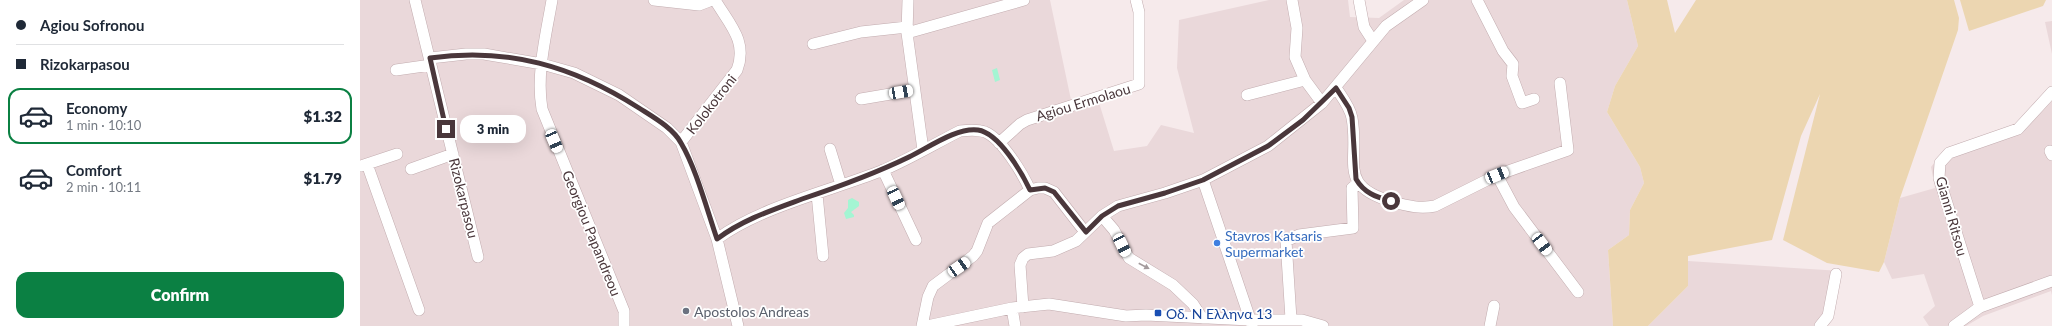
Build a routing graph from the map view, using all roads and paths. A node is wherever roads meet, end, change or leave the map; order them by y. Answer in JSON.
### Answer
{"nodes":[{"id":1,"x":415,"y":0,"type":"edge"},
{"id":2,"x":552,"y":0,"type":"edge"},
{"id":3,"x":654,"y":0,"type":"edge"},
{"id":4,"x":714,"y":0,"type":"edge"},
{"id":5,"x":908,"y":0,"type":"edge"},
{"id":6,"x":1024,"y":0,"type":"edge"},
{"id":7,"x":1136,"y":0,"type":"edge"},
{"id":8,"x":1292,"y":0,"type":"edge"},
{"id":9,"x":1359,"y":0,"type":"edge"},
{"id":10,"x":1423,"y":0,"type":"edge"},
{"id":11,"x":1477,"y":0,"type":"edge"},
{"id":12,"x":907,"y":30,"type":"junction"},
{"id":13,"x":1373,"y":42,"type":"junction"},
{"id":14,"x":813,"y":44,"type":"dead end"},
{"id":15,"x":431,"y":62,"type":"junction"},
{"id":16,"x":542,"y":64,"type":"junction"},
{"id":17,"x":396,"y":70,"type":"dead end"},
{"id":18,"x":1305,"y":80,"type":"junction"},
{"id":19,"x":1560,"y":83,"type":"dead end"},
{"id":20,"x":1336,"y":88,"type":"junction"},
{"id":21,"x":914,"y":90,"type":"junction"},
{"id":22,"x":2052,"y":92,"type":"edge"},
{"id":23,"x":1247,"y":95,"type":"dead end"},
{"id":24,"x":861,"y":99,"type":"dead end"},
{"id":25,"x":1534,"y":100,"type":"dead end"},
{"id":26,"x":1322,"y":104,"type":"junction"},
{"id":27,"x":681,"y":142,"type":"junction"},
{"id":28,"x":999,"y":143,"type":"junction"},
{"id":29,"x":830,"y":149,"type":"dead end"},
{"id":30,"x":923,"y":150,"type":"junction"},
{"id":31,"x":397,"y":154,"type":"dead end"},
{"id":32,"x":453,"y":154,"type":"junction"},
{"id":33,"x":364,"y":165,"type":"edge"},
{"id":34,"x":411,"y":169,"type":"dead end"},
{"id":35,"x":883,"y":170,"type":"junction"},
{"id":36,"x":1497,"y":175,"type":"junction"},
{"id":37,"x":1203,"y":180,"type":"junction"},
{"id":38,"x":1358,"y":183,"type":"junction"},
{"id":39,"x":841,"y":185,"type":"junction"},
{"id":40,"x":1030,"y":190,"type":"junction"},
{"id":41,"x":817,"y":194,"type":"junction"},
{"id":42,"x":1102,"y":216,"type":"junction"},
{"id":43,"x":1086,"y":232,"type":"junction"},
{"id":44,"x":717,"y":239,"type":"junction"},
{"id":45,"x":916,"y":240,"type":"dead end"},
{"id":46,"x":823,"y":256,"type":"dead end"},
{"id":47,"x":478,"y":257,"type":"dead end"},
{"id":48,"x":1836,"y":274,"type":"dead end"},
{"id":49,"x":2052,"y":282,"type":"edge"},
{"id":50,"x":1578,"y":292,"type":"dead end"},
{"id":51,"x":1494,"y":306,"type":"dead end"},
{"id":52,"x":1017,"y":307,"type":"junction"},
{"id":53,"x":1980,"y":307,"type":"junction"},
{"id":54,"x":419,"y":310,"type":"dead end"},
{"id":55,"x":1202,"y":318,"type":"junction"},
{"id":56,"x":1291,"y":319,"type":"junction"},
{"id":57,"x":1251,"y":323,"type":"edge"},
{"id":58,"x":624,"y":326,"type":"edge"},
{"id":59,"x":738,"y":326,"type":"edge"},
{"id":60,"x":922,"y":326,"type":"edge"},
{"id":61,"x":927,"y":326,"type":"edge"},
{"id":62,"x":1015,"y":326,"type":"edge"},
{"id":63,"x":1324,"y":326,"type":"edge"},
{"id":64,"x":1490,"y":326,"type":"edge"},
{"id":65,"x":1820,"y":326,"type":"edge"},
{"id":66,"x":1954,"y":326,"type":"edge"}],
"edges":[{"from":1,"to":15,"type":"street","name":"Rizokarpasou"},
{"from":2,"to":16,"type":"street","name":"Georgiou Papandreou"},
{"from":3,"to":4,"type":"street"},
{"from":4,"to":27,"type":"street","name":"Kolokotroni"},
{"from":5,"to":12,"type":"street"},
{"from":6,"to":12,"type":"street"},
{"from":7,"to":28,"type":"street","name":"Agiou Ermolaou"},
{"from":8,"to":18,"type":"street"},
{"from":9,"to":13,"type":"street"},
{"from":10,"to":13,"type":"street"},
{"from":11,"to":25,"type":"street"},
{"from":12,"to":14,"type":"street"},
{"from":12,"to":21,"type":"street"},
{"from":13,"to":20,"type":"street"},
{"from":15,"to":16,"type":"street"},
{"from":15,"to":17,"type":"street"},
{"from":15,"to":32,"type":"street","name":"Rizokarpasou"},
{"from":16,"to":27,"type":"street"},
{"from":16,"to":58,"type":"street","name":"Georgiou Papandreou"},
{"from":18,"to":23,"type":"street"},
{"from":18,"to":26,"type":"street"},
{"from":19,"to":36,"type":"street"},
{"from":20,"to":26,"type":"street"},
{"from":20,"to":38,"type":"street"},
{"from":21,"to":24,"type":"street"},
{"from":21,"to":30,"type":"street"},
{"from":22,"to":53,"type":"street","name":"Gianni Ritsou"},
{"from":26,"to":37,"type":"street"},
{"from":27,"to":44,"type":"street"},
{"from":28,"to":30,"type":"street"},
{"from":28,"to":40,"type":"street"},
{"from":29,"to":39,"type":"street"},
{"from":30,"to":35,"type":"street"},
{"from":31,"to":33,"type":"street"},
{"from":32,"to":34,"type":"street"},
{"from":32,"to":47,"type":"street","name":"Rizokarpasou"},
{"from":33,"to":54,"type":"street"},
{"from":35,"to":39,"type":"street"},
{"from":35,"to":45,"type":"street"},
{"from":36,"to":38,"type":"street"},
{"from":36,"to":50,"type":"street"},
{"from":37,"to":42,"type":"street"},
{"from":37,"to":57,"type":"street"},
{"from":38,"to":56,"type":"street"},
{"from":39,"to":41,"type":"street"},
{"from":40,"to":43,"type":"street"},
{"from":40,"to":60,"type":"street"},
{"from":41,"to":44,"type":"street"},
{"from":41,"to":46,"type":"street"},
{"from":42,"to":43,"type":"street"},
{"from":42,"to":55,"type":"street","one_way":true},
{"from":43,"to":52,"type":"street"},
{"from":44,"to":59,"type":"street"},
{"from":48,"to":65,"type":"street"},
{"from":49,"to":53,"type":"street"},
{"from":51,"to":64,"type":"street"},
{"from":52,"to":55,"type":"street"},
{"from":52,"to":61,"type":"street"},
{"from":52,"to":62,"type":"street"},
{"from":53,"to":66,"type":"street"},
{"from":55,"to":57,"type":"street"},
{"from":56,"to":57,"type":"street"},
{"from":56,"to":63,"type":"street"}]}
